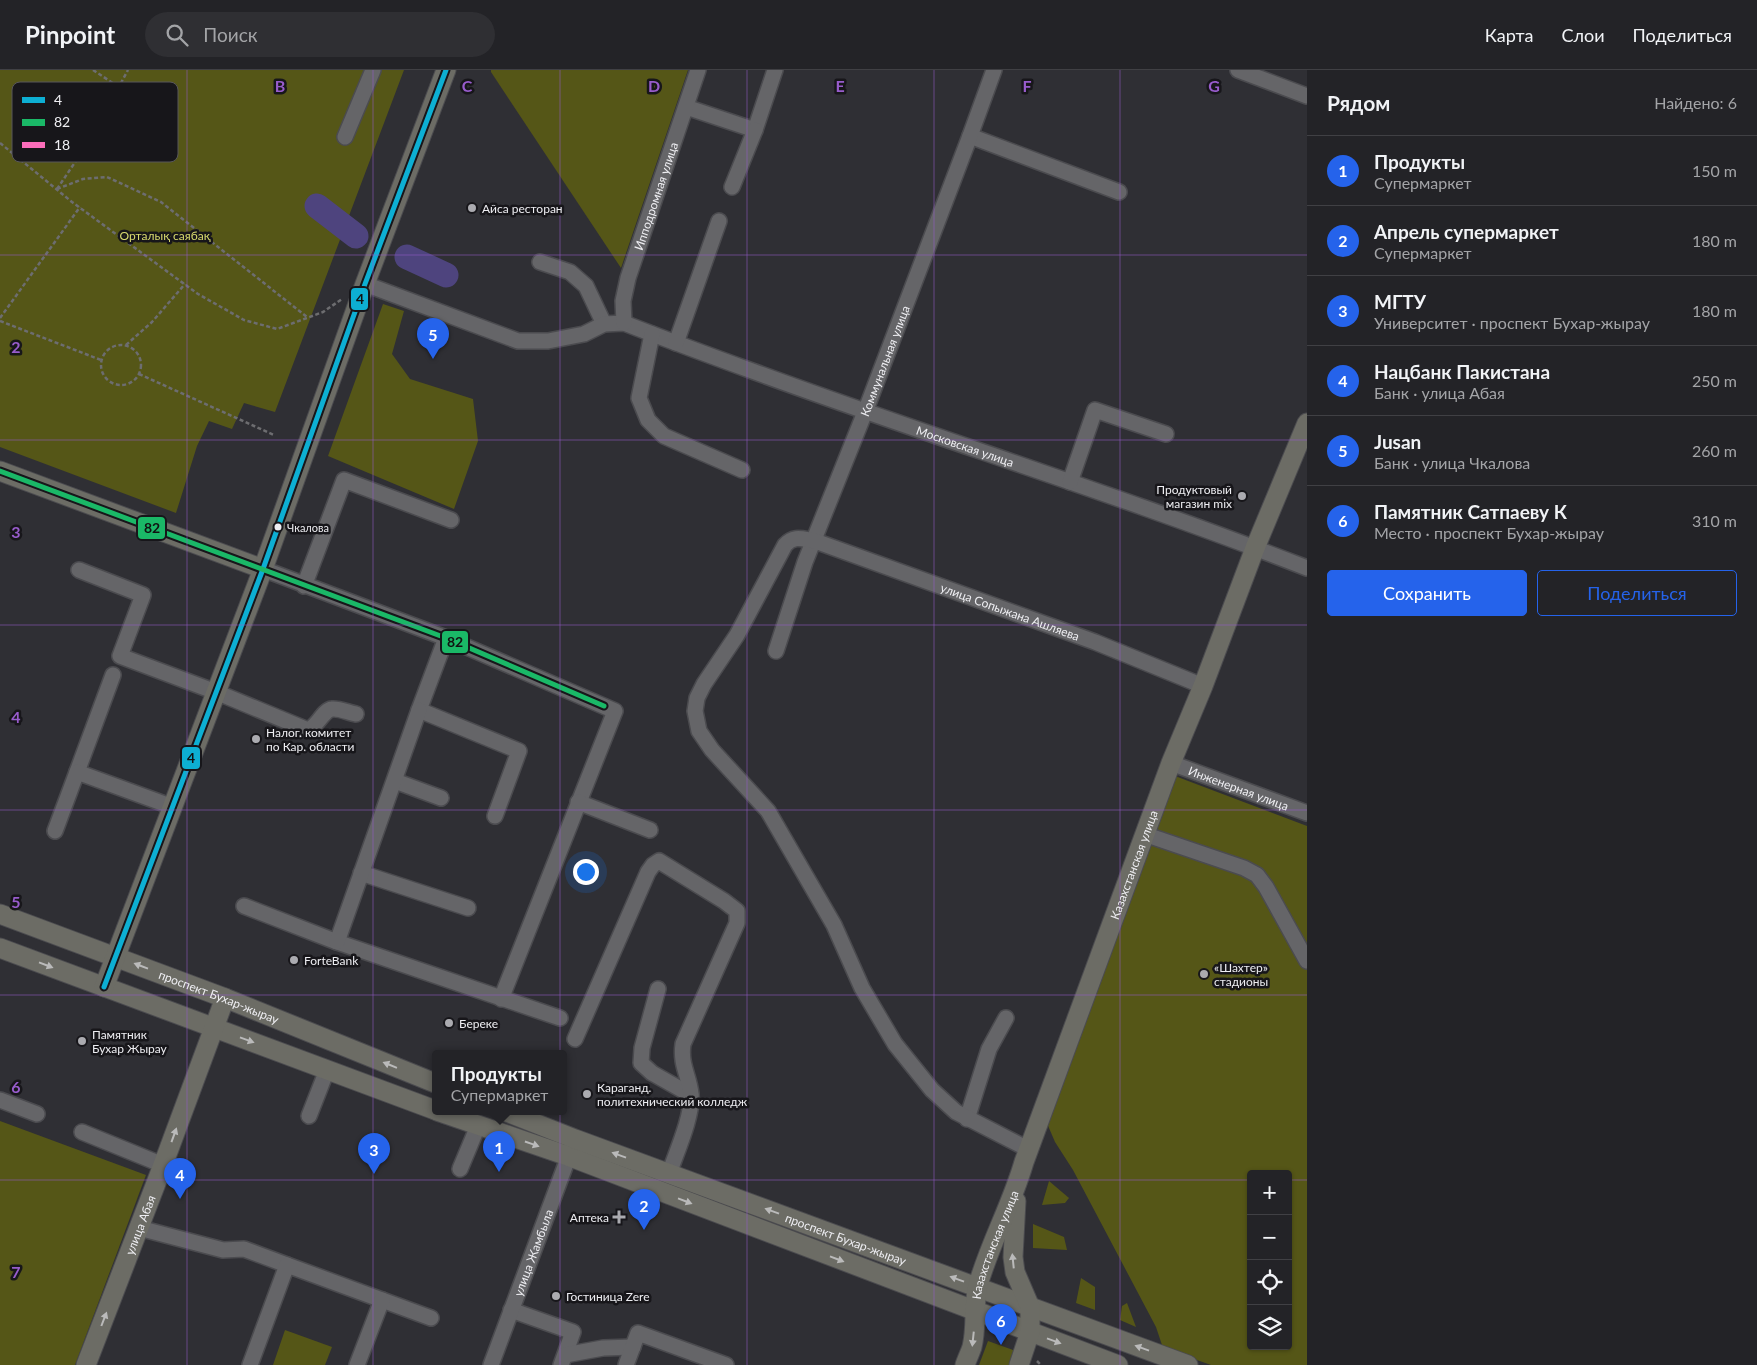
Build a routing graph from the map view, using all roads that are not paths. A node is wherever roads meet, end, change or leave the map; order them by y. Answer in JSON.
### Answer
{"nodes":[{"id":1,"x":373,"y":70,"type":"edge"},
{"id":2,"x":446,"y":70,"type":"edge"},
{"id":3,"x":698,"y":70,"type":"edge"},
{"id":4,"x":775,"y":70,"type":"edge"},
{"id":5,"x":994,"y":70,"type":"edge"},
{"id":6,"x":1238,"y":70,"type":"edge"},
{"id":7,"x":1307,"y":96,"type":"edge"},
{"id":8,"x":686,"y":107,"type":"junction"},
{"id":9,"x":755,"y":130,"type":"junction"},
{"id":10,"x":970,"y":136,"type":"junction"},
{"id":11,"x":345,"y":137,"type":"dead end"},
{"id":12,"x":732,"y":187,"type":"dead end"},
{"id":13,"x":1119,"y":192,"type":"dead end"},
{"id":14,"x":719,"y":220,"type":"dead end"},
{"id":15,"x":540,"y":262,"type":"dead end"},
{"id":16,"x":365,"y":284,"type":"junction"},
{"id":17,"x":624,"y":323,"type":"junction"},
{"id":18,"x":604,"y":324,"type":"junction"},
{"id":19,"x":652,"y":334,"type":"junction"},
{"id":20,"x":676,"y":343,"type":"junction"},
{"id":21,"x":865,"y":412,"type":"junction"},
{"id":22,"x":1307,"y":423,"type":"edge"},
{"id":23,"x":1166,"y":434,"type":"dead end"},
{"id":24,"x":0,"y":470,"type":"edge"},
{"id":25,"x":742,"y":470,"type":"dead end"},
{"id":26,"x":1070,"y":482,"type":"junction"},
{"id":27,"x":451,"y":520,"type":"dead end"},
{"id":28,"x":814,"y":541,"type":"junction"},
{"id":29,"x":1256,"y":548,"type":"junction"},
{"id":30,"x":1307,"y":568,"type":"edge"},
{"id":31,"x":262,"y":569,"type":"junction"},
{"id":32,"x":79,"y":570,"type":"dead end"},
{"id":33,"x":304,"y":586,"type":"junction"},
{"id":34,"x":446,"y":638,"type":"junction"},
{"id":35,"x":776,"y":651,"type":"dead end"},
{"id":36,"x":113,"y":675,"type":"dead end"},
{"id":37,"x":1203,"y":686,"type":"junction"},
{"id":38,"x":216,"y":692,"type":"junction"},
{"id":39,"x":419,"y":710,"type":"junction"},
{"id":40,"x":356,"y":714,"type":"dead end"},
{"id":41,"x":1171,"y":763,"type":"junction"},
{"id":42,"x":77,"y":772,"type":"junction"},
{"id":43,"x":395,"y":781,"type":"junction"},
{"id":44,"x":441,"y":798,"type":"dead end"},
{"id":45,"x":578,"y":802,"type":"junction"},
{"id":46,"x":172,"y":807,"type":"junction"},
{"id":47,"x":1307,"y":812,"type":"edge"},
{"id":48,"x":495,"y":816,"type":"dead end"},
{"id":49,"x":650,"y":830,"type":"dead end"},
{"id":50,"x":55,"y":831,"type":"dead end"},
{"id":51,"x":1144,"y":834,"type":"junction"},
{"id":52,"x":361,"y":873,"type":"junction"},
{"id":53,"x":244,"y":906,"type":"dead end"},
{"id":54,"x":468,"y":908,"type":"dead end"},
{"id":55,"x":0,"y":916,"type":"edge"},
{"id":56,"x":337,"y":942,"type":"junction"},
{"id":57,"x":0,"y":948,"type":"edge"},
{"id":58,"x":116,"y":956,"type":"junction"},
{"id":59,"x":1307,"y":961,"type":"edge"},
{"id":60,"x":104,"y":987,"type":"junction"},
{"id":61,"x":658,"y":989,"type":"dead end"},
{"id":62,"x":225,"y":998,"type":"junction"},
{"id":63,"x":502,"y":999,"type":"junction"},
{"id":64,"x":560,"y":1018,"type":"dead end"},
{"id":65,"x":1006,"y":1018,"type":"dead end"},
{"id":66,"x":213,"y":1027,"type":"junction"},
{"id":67,"x":575,"y":1040,"type":"dead end"},
{"id":68,"x":327,"y":1070,"type":"junction"},
{"id":69,"x":432,"y":1082,"type":"edge"},
{"id":70,"x":691,"y":1095,"type":"junction"},
{"id":71,"x":0,"y":1100,"type":"edge"},
{"id":72,"x":432,"y":1109,"type":"edge"},
{"id":73,"x":37,"y":1114,"type":"dead end"},
{"id":74,"x":449,"y":1115,"type":"edge"},
{"id":75,"x":511,"y":1115,"type":"edge"},
{"id":76,"x":309,"y":1116,"type":"dead end"},
{"id":77,"x":967,"y":1119,"type":"junction"},
{"id":78,"x":478,"y":1126,"type":"junction"},
{"id":79,"x":82,"y":1132,"type":"dead end"},
{"id":80,"x":572,"y":1148,"type":"junction"},
{"id":81,"x":1028,"y":1149,"type":"junction"},
{"id":82,"x":163,"y":1165,"type":"junction"},
{"id":83,"x":460,"y":1169,"type":"dead end"},
{"id":84,"x":669,"y":1174,"type":"junction"},
{"id":85,"x":1018,"y":1182,"type":"junction"},
{"id":86,"x":138,"y":1228,"type":"junction"},
{"id":87,"x":287,"y":1265,"type":"junction"},
{"id":88,"x":978,"y":1287,"type":"junction"},
{"id":89,"x":382,"y":1300,"type":"junction"},
{"id":90,"x":1030,"y":1307,"type":"junction"},
{"id":91,"x":511,"y":1310,"type":"junction"},
{"id":92,"x":974,"y":1311,"type":"junction"},
{"id":93,"x":431,"y":1318,"type":"dead end"},
{"id":94,"x":1030,"y":1332,"type":"junction"},
{"id":95,"x":633,"y":1347,"type":"junction"},
{"id":96,"x":563,"y":1360,"type":"edge"},
{"id":97,"x":86,"y":1365,"type":"edge"},
{"id":98,"x":250,"y":1365,"type":"edge"},
{"id":99,"x":357,"y":1365,"type":"edge"},
{"id":100,"x":491,"y":1365,"type":"edge"},
{"id":101,"x":626,"y":1365,"type":"edge"},
{"id":102,"x":726,"y":1365,"type":"edge"},
{"id":103,"x":965,"y":1365,"type":"edge"},
{"id":104,"x":1019,"y":1365,"type":"edge"},
{"id":105,"x":1118,"y":1365,"type":"edge"},
{"id":106,"x":1188,"y":1365,"type":"edge"}],
"edges":[{"from":1,"to":11,"type":"street"},
{"from":2,"to":16,"type":"main road"},
{"from":3,"to":8,"type":"street","name":"Ипподромная улица"},
{"from":4,"to":9,"type":"street"},
{"from":5,"to":10,"type":"street","name":"Коммунальная улица"},
{"from":6,"to":7,"type":"street"},
{"from":8,"to":9,"type":"street"},
{"from":8,"to":17,"type":"street","name":"Ипподромная улица"},
{"from":9,"to":12,"type":"street"},
{"from":10,"to":13,"type":"street"},
{"from":10,"to":21,"type":"street","name":"Коммунальная улица"},
{"from":14,"to":20,"type":"street"},
{"from":15,"to":18,"type":"street"},
{"from":16,"to":18,"type":"street"},
{"from":16,"to":31,"type":"main road"},
{"from":17,"to":18,"type":"street"},
{"from":17,"to":19,"type":"street","name":"Московская улица"},
{"from":19,"to":20,"type":"street","name":"Московская улица"},
{"from":19,"to":25,"type":"street"},
{"from":20,"to":21,"type":"street","name":"Московская улица"},
{"from":21,"to":26,"type":"street","name":"Московская улица"},
{"from":21,"to":28,"type":"street","name":"Коммунальная улица"},
{"from":22,"to":29,"type":"main road","name":"Казахстанская улица"},
{"from":23,"to":26,"type":"street"},
{"from":24,"to":31,"type":"main road"},
{"from":26,"to":29,"type":"street","name":"Московская улица"},
{"from":27,"to":33,"type":"street"},
{"from":28,"to":35,"type":"street","name":"Коммунальная улица"},
{"from":28,"to":37,"type":"street","name":"улица Сопыжана Ашляева"},
{"from":28,"to":77,"type":"street","name":"улица Сопыжана Ашляева"},
{"from":29,"to":30,"type":"street","name":"Московская улица"},
{"from":29,"to":37,"type":"main road","name":"Казахстанская улица"},
{"from":31,"to":33,"type":"street"},
{"from":31,"to":38,"type":"main road"},
{"from":32,"to":38,"type":"street"},
{"from":33,"to":34,"type":"street"},
{"from":34,"to":39,"type":"street"},
{"from":34,"to":45,"type":"street"},
{"from":36,"to":42,"type":"street"},
{"from":37,"to":41,"type":"main road","name":"Казахстанская улица"},
{"from":38,"to":40,"type":"street"},
{"from":38,"to":46,"type":"main road"},
{"from":39,"to":43,"type":"street"},
{"from":39,"to":48,"type":"street"},
{"from":41,"to":47,"type":"street","name":"Инженерная улица"},
{"from":41,"to":51,"type":"main road","name":"Казахстанская улица"},
{"from":42,"to":46,"type":"street"},
{"from":42,"to":50,"type":"street"},
{"from":43,"to":44,"type":"street"},
{"from":43,"to":52,"type":"street"},
{"from":45,"to":49,"type":"street"},
{"from":45,"to":63,"type":"street"},
{"from":46,"to":58,"type":"main road"},
{"from":51,"to":59,"type":"street"},
{"from":51,"to":81,"type":"main road","name":"Казахстанская улица"},
{"from":52,"to":54,"type":"street"},
{"from":52,"to":56,"type":"street"},
{"from":53,"to":56,"type":"street"},
{"from":55,"to":58,"type":"main road","name":"проспект Бухар-жырау"},
{"from":56,"to":63,"type":"street"},
{"from":57,"to":60,"type":"main road","name":"проспект Бухар-жырау","one_way":true},
{"from":58,"to":60,"type":"main road"},
{"from":62,"to":58,"type":"main road","name":"проспект Бухар-жырау","one_way":true},
{"from":60,"to":66,"type":"main road","name":"проспект Бухар-жырау"},
{"from":61,"to":70,"type":"street"},
{"from":62,"to":66,"type":"main road","name":"улица Абая"},
{"from":69,"to":62,"type":"main road","name":"проспект Бухар-жырау","one_way":true},
{"from":63,"to":64,"type":"street"},
{"from":65,"to":77,"type":"street"},
{"from":66,"to":68,"type":"main road","name":"проспект Бухар-жырау","one_way":true},
{"from":82,"to":66,"type":"main road","name":"улица Абая","one_way":true},
{"from":67,"to":70,"type":"street"},
{"from":68,"to":72,"type":"main road","name":"проспект Бухар-жырау"},
{"from":68,"to":76,"type":"street"},
{"from":70,"to":84,"type":"street"},
{"from":71,"to":73,"type":"street"},
{"from":74,"to":78,"type":"main road","name":"проспект Бухар-жырау"},
{"from":75,"to":80,"type":"main road","name":"проспект Бухар-жырау"},
{"from":77,"to":81,"type":"street","name":"улица Сопыжана Ашляева"},
{"from":78,"to":80,"type":"main road","name":"проспект Бухар-жырау","one_way":true},
{"from":78,"to":83,"type":"street"},
{"from":79,"to":82,"type":"street"},
{"from":84,"to":80,"type":"main road","name":"проспект Бухар-жырау","one_way":true},
{"from":80,"to":91,"type":"street","name":"улица Жамбыла"},
{"from":80,"to":92,"type":"main road","name":"проспект Бухар-жырау","one_way":true},
{"from":81,"to":85,"type":"main road","name":"Казахстанская улица"},
{"from":82,"to":86,"type":"main road","name":"улица Абая"},
{"from":88,"to":84,"type":"main road","name":"проспект Бухар-жырау","one_way":true},
{"from":85,"to":88,"type":"main road","name":"Казахстанская улица"},
{"from":90,"to":85,"type":"main road","one_way":true},
{"from":86,"to":87,"type":"street"},
{"from":97,"to":86,"type":"main road","name":"улица Абая","one_way":true},
{"from":87,"to":89,"type":"street"},
{"from":87,"to":98,"type":"street"},
{"from":88,"to":90,"type":"main road","name":"проспект Бухар-жырау"},
{"from":88,"to":92,"type":"main road","name":"Казахстанская улица"},
{"from":89,"to":93,"type":"street"},
{"from":89,"to":99,"type":"street"},
{"from":90,"to":94,"type":"main road"},
{"from":106,"to":90,"type":"main road","name":"проспект Бухар-жырау","one_way":true},
{"from":91,"to":96,"type":"street"},
{"from":91,"to":100,"type":"street","name":"улица Жамбыла"},
{"from":92,"to":94,"type":"main road","name":"проспект Бухар-жырау"},
{"from":92,"to":103,"type":"main road","name":"Казахстанская улица","one_way":true},
{"from":94,"to":104,"type":"main road"},
{"from":94,"to":105,"type":"main road","name":"проспект Бухар-жырау","one_way":true},
{"from":95,"to":96,"type":"street"},
{"from":95,"to":101,"type":"street"},
{"from":95,"to":102,"type":"street"}]}
